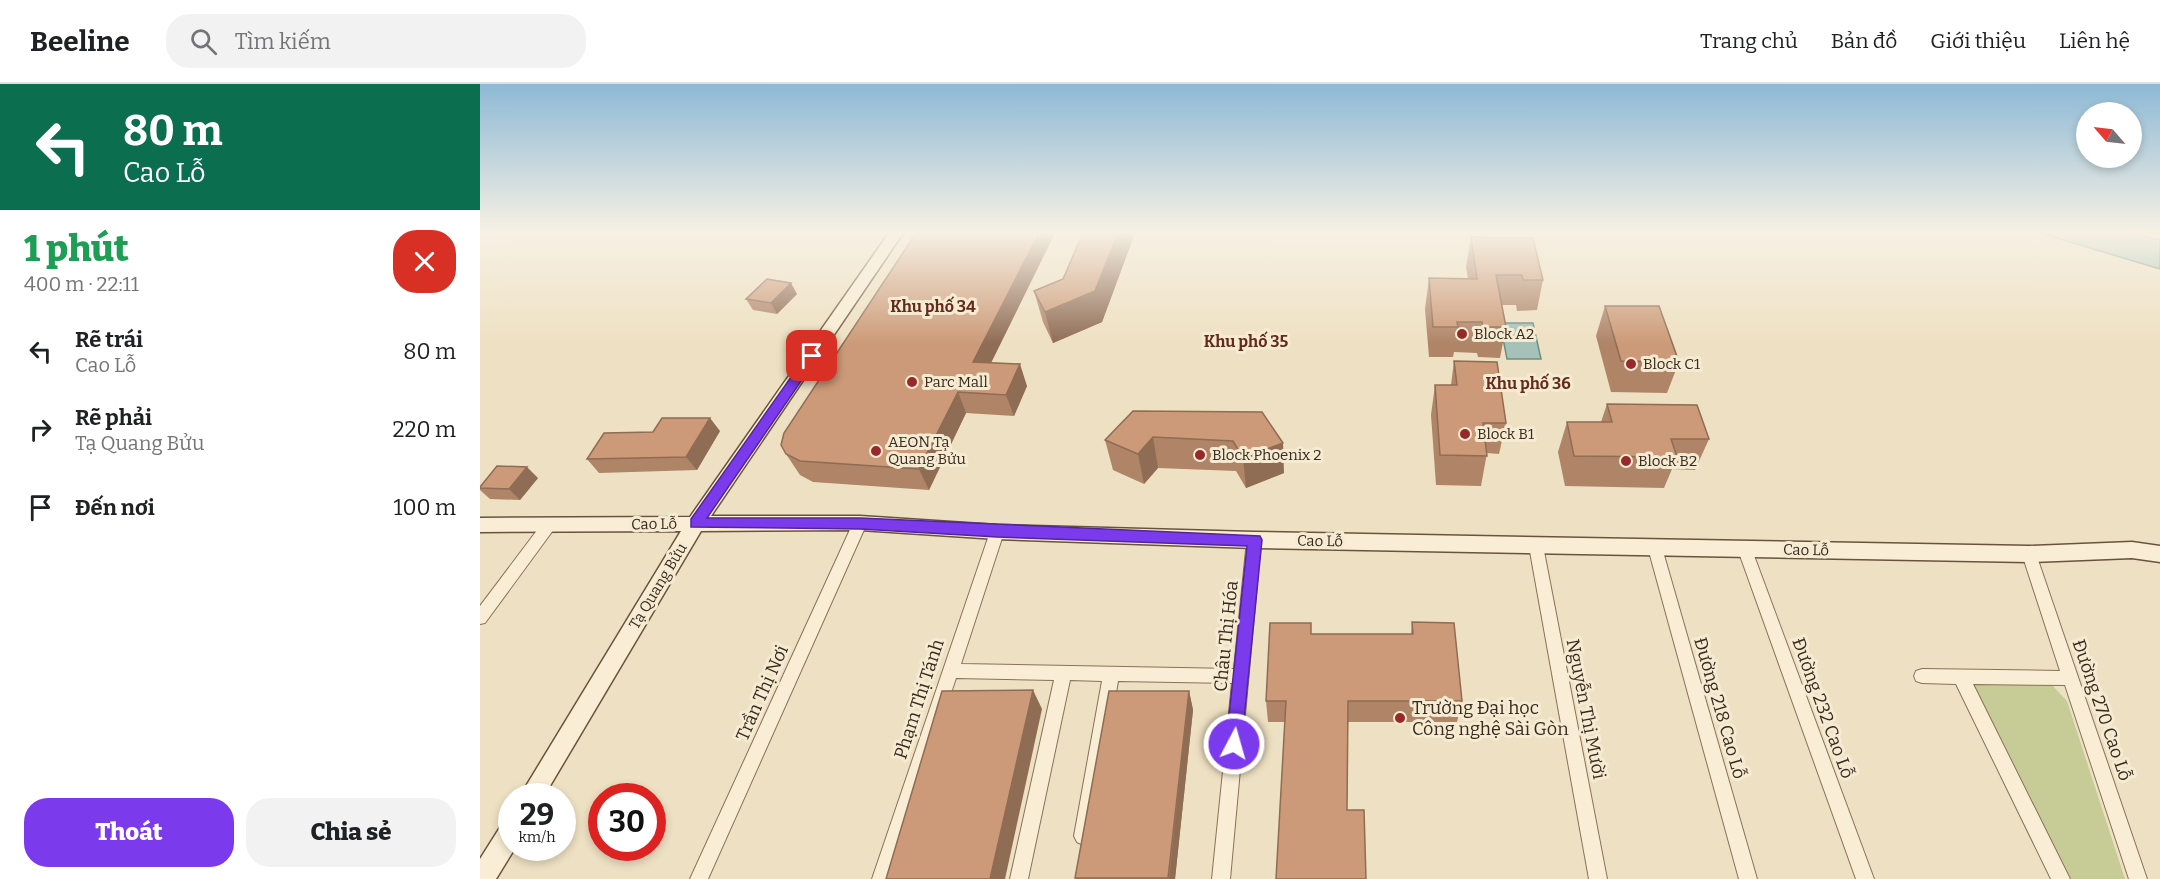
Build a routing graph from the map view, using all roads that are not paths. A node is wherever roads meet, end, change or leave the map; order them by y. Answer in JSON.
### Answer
{"nodes":[{"id":1,"x":870,"y":270,"type":"edge"},
{"id":2,"x":696,"y":523,"type":"junction"},
{"id":3,"x":860,"y":523,"type":"junction"},
{"id":4,"x":480,"y":525,"type":"edge"},
{"id":5,"x":549,"y":525,"type":"junction"},
{"id":6,"x":997,"y":532,"type":"junction"},
{"id":7,"x":1254,"y":540,"type":"junction"},
{"id":8,"x":1536,"y":546,"type":"junction"},
{"id":9,"x":1655,"y":548,"type":"junction"},
{"id":10,"x":1745,"y":550,"type":"junction"},
{"id":11,"x":2029,"y":554,"type":"junction"},
{"id":12,"x":2160,"y":554,"type":"edge"},
{"id":13,"x":480,"y":618,"type":"edge"},
{"id":14,"x":949,"y":671,"type":"junction"},
{"id":15,"x":1064,"y":674,"type":"junction"},
{"id":16,"x":1111,"y":674,"type":"junction"},
{"id":17,"x":1960,"y":675,"type":"junction"},
{"id":18,"x":1241,"y":676,"type":"junction"},
{"id":19,"x":1922,"y":676,"type":"dead end"},
{"id":20,"x":2070,"y":678,"type":"junction"},
{"id":21,"x":539,"y":783,"type":"edge"},
{"id":22,"x":498,"y":852,"type":"edge"},
{"id":23,"x":1079,"y":856,"type":"edge"},
{"id":24,"x":482,"y":879,"type":"edge"},
{"id":25,"x":699,"y":879,"type":"edge"},
{"id":26,"x":881,"y":879,"type":"edge"},
{"id":27,"x":1020,"y":879,"type":"edge"},
{"id":28,"x":1221,"y":879,"type":"edge"},
{"id":29,"x":1598,"y":879,"type":"edge"},
{"id":30,"x":1748,"y":879,"type":"edge"},
{"id":31,"x":1865,"y":879,"type":"edge"},
{"id":32,"x":2061,"y":879,"type":"edge"},
{"id":33,"x":2138,"y":879,"type":"edge"}],
"edges":[{"from":1,"to":2,"type":"street","name":"Tạ Quang Bửu"},
{"from":2,"to":3,"type":"street","name":"Cao Lỗ"},
{"from":2,"to":5,"type":"street","name":"Cao Lỗ"},
{"from":2,"to":21,"type":"street","name":"Tạ Quang Bửu"},
{"from":3,"to":6,"type":"street","name":"Cao Lỗ"},
{"from":3,"to":25,"type":"street","name":"Trần Thị Nơi"},
{"from":4,"to":5,"type":"street","name":"Cao Lỗ"},
{"from":5,"to":13,"type":"street"},
{"from":6,"to":7,"type":"street","name":"Cao Lỗ"},
{"from":6,"to":14,"type":"street","name":"Phạm Thị Tánh"},
{"from":7,"to":8,"type":"street","name":"Cao Lỗ"},
{"from":7,"to":18,"type":"street","name":"Châu Thị Hóa"},
{"from":8,"to":9,"type":"street","name":"Cao Lỗ"},
{"from":8,"to":29,"type":"street","name":"Nguyễn Thị Mười"},
{"from":9,"to":10,"type":"street","name":"Cao Lỗ"},
{"from":9,"to":30,"type":"street","name":"Đường 218 Cao Lỗ"},
{"from":10,"to":11,"type":"street","name":"Cao Lỗ"},
{"from":10,"to":31,"type":"street","name":"Đường 232 Cao Lỗ"},
{"from":11,"to":12,"type":"street","name":"Cao Lỗ"},
{"from":11,"to":20,"type":"street","name":"Đường 270 Cao Lỗ"},
{"from":14,"to":15,"type":"street"},
{"from":14,"to":26,"type":"street","name":"Phạm Thị Tánh"},
{"from":15,"to":16,"type":"street"},
{"from":15,"to":27,"type":"street"},
{"from":16,"to":18,"type":"street"},
{"from":16,"to":23,"type":"street"},
{"from":17,"to":19,"type":"street"},
{"from":17,"to":20,"type":"street"},
{"from":17,"to":32,"type":"street"},
{"from":18,"to":28,"type":"street","name":"Châu Thị Hóa"},
{"from":20,"to":33,"type":"street","name":"Đường 270 Cao Lỗ"},
{"from":22,"to":24,"type":"street"}]}
